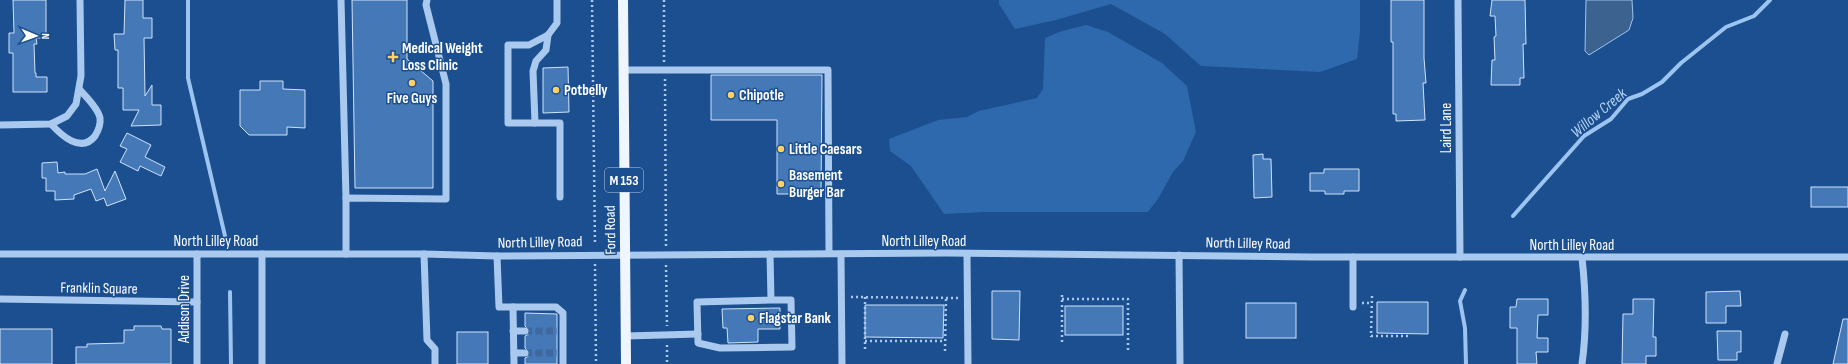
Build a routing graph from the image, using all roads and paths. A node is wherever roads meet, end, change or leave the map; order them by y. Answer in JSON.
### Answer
{"nodes":[{"id":1,"x":80,"y":0,"type":"edge"},
{"id":2,"x":341,"y":0,"type":"edge"},
{"id":3,"x":427,"y":0,"type":"edge"},
{"id":4,"x":557,"y":0,"type":"edge"},
{"id":5,"x":592,"y":0,"type":"edge"},
{"id":6,"x":623,"y":0,"type":"edge"},
{"id":7,"x":664,"y":0,"type":"edge"},
{"id":8,"x":1458,"y":0,"type":"edge"},
{"id":9,"x":548,"y":35,"type":"junction"},
{"id":10,"x":664,"y":56,"type":"dead end"},
{"id":11,"x":623,"y":70,"type":"junction"},
{"id":12,"x":665,"y":85,"type":"dead end"},
{"id":13,"x":80,"y":90,"type":"junction"},
{"id":14,"x":535,"y":123,"type":"junction"},
{"id":15,"x":51,"y":124,"type":"junction"},
{"id":16,"x":0,"y":125,"type":"edge"},
{"id":17,"x":560,"y":197,"type":"dead end"},
{"id":18,"x":346,"y":198,"type":"junction"},
{"id":19,"x":595,"y":227,"type":"dead end"},
{"id":20,"x":666,"y":237,"type":"dead end"},
{"id":21,"x":0,"y":254,"type":"edge"},
{"id":22,"x":197,"y":254,"type":"junction"},
{"id":23,"x":262,"y":254,"type":"junction"},
{"id":24,"x":346,"y":254,"type":"junction"},
{"id":25,"x":424,"y":254,"type":"junction"},
{"id":26,"x":625,"y":254,"type":"junction"},
{"id":27,"x":770,"y":254,"type":"junction"},
{"id":28,"x":829,"y":254,"type":"junction"},
{"id":29,"x":841,"y":254,"type":"junction"},
{"id":30,"x":967,"y":254,"type":"junction"},
{"id":31,"x":1179,"y":255,"type":"junction"},
{"id":32,"x":497,"y":256,"type":"junction"},
{"id":33,"x":1353,"y":257,"type":"junction"},
{"id":34,"x":1460,"y":257,"type":"junction"},
{"id":35,"x":1848,"y":257,"type":"edge"},
{"id":36,"x":1582,"y":258,"type":"junction"},
{"id":37,"x":666,"y":280,"type":"dead end"},
{"id":38,"x":595,"y":281,"type":"dead end"},
{"id":39,"x":1062,"y":292,"type":"dead end"},
{"id":40,"x":1372,"y":296,"type":"dead end"},
{"id":41,"x":865,"y":297,"type":"junction"},
{"id":42,"x":850,"y":298,"type":"dead end"},
{"id":43,"x":946,"y":298,"type":"junction"},
{"id":44,"x":958,"y":298,"type":"dead end"},
{"id":45,"x":0,"y":299,"type":"edge"},
{"id":46,"x":1062,"y":299,"type":"junction"},
{"id":47,"x":771,"y":300,"type":"junction"},
{"id":48,"x":197,"y":302,"type":"junction"},
{"id":49,"x":1360,"y":303,"type":"dead end"},
{"id":50,"x":1372,"y":303,"type":"junction"},
{"id":51,"x":513,"y":307,"type":"junction"},
{"id":52,"x":1353,"y":307,"type":"dead end"},
{"id":53,"x":513,"y":331,"type":"junction"},
{"id":54,"x":525,"y":331,"type":"tunnel mouth"},
{"id":55,"x":698,"y":334,"type":"junction"},
{"id":56,"x":1785,"y":334,"type":"dead end"},
{"id":57,"x":667,"y":335,"type":"junction"},
{"id":58,"x":626,"y":336,"type":"junction"},
{"id":59,"x":1410,"y":336,"type":"dead end"},
{"id":60,"x":865,"y":341,"type":"junction"},
{"id":61,"x":945,"y":341,"type":"junction"},
{"id":62,"x":1062,"y":342,"type":"dead end"},
{"id":63,"x":865,"y":350,"type":"dead end"},
{"id":64,"x":1128,"y":350,"type":"dead end"},
{"id":65,"x":945,"y":351,"type":"dead end"},
{"id":66,"x":514,"y":353,"type":"junction"},
{"id":67,"x":525,"y":353,"type":"tunnel mouth"},
{"id":68,"x":197,"y":364,"type":"edge"},
{"id":69,"x":262,"y":364,"type":"edge"},
{"id":70,"x":435,"y":364,"type":"edge"},
{"id":71,"x":514,"y":364,"type":"edge"},
{"id":72,"x":563,"y":364,"type":"edge"},
{"id":73,"x":596,"y":364,"type":"edge"},
{"id":74,"x":626,"y":364,"type":"edge"},
{"id":75,"x":667,"y":364,"type":"edge"},
{"id":76,"x":842,"y":364,"type":"edge"},
{"id":77,"x":968,"y":364,"type":"edge"},
{"id":78,"x":1180,"y":364,"type":"edge"},
{"id":79,"x":1582,"y":364,"type":"edge"},
{"id":80,"x":1777,"y":364,"type":"edge"}],
"edges":[{"from":1,"to":13,"type":"street"},
{"from":2,"to":18,"type":"street"},
{"from":3,"to":18,"type":"street"},
{"from":4,"to":9,"type":"street"},
{"from":5,"to":19,"type":"path"},
{"from":6,"to":11,"type":"main road","name":"Ford Road","number":"M 153"},
{"from":7,"to":10,"type":"path"},
{"from":8,"to":34,"type":"street","name":"Laird Lane"},
{"from":9,"to":14,"type":"street"},
{"from":9,"to":14,"type":"street"},
{"from":11,"to":26,"type":"main road","name":"Ford Road","number":"M 153"},
{"from":11,"to":28,"type":"street"},
{"from":12,"to":20,"type":"path"},
{"from":13,"to":15,"type":"street"},
{"from":13,"to":15,"type":"street"},
{"from":14,"to":17,"type":"street"},
{"from":15,"to":16,"type":"street"},
{"from":18,"to":24,"type":"street"},
{"from":21,"to":22,"type":"street","name":"North Lilley Road"},
{"from":22,"to":23,"type":"street","name":"North Lilley Road"},
{"from":22,"to":48,"type":"street","name":"Addison Drive"},
{"from":23,"to":24,"type":"street","name":"North Lilley Road"},
{"from":23,"to":69,"type":"street"},
{"from":24,"to":25,"type":"street","name":"North Lilley Road"},
{"from":25,"to":32,"type":"street","name":"North Lilley Road"},
{"from":25,"to":70,"type":"street"},
{"from":26,"to":27,"type":"street","name":"North Lilley Road"},
{"from":26,"to":32,"type":"street","name":"North Lilley Road"},
{"from":26,"to":58,"type":"main road","name":"Ford Road","number":"M 153"},
{"from":27,"to":28,"type":"street","name":"North Lilley Road"},
{"from":27,"to":47,"type":"street"},
{"from":28,"to":29,"type":"street","name":"North Lilley Road"},
{"from":29,"to":30,"type":"street","name":"North Lilley Road"},
{"from":29,"to":76,"type":"street"},
{"from":30,"to":31,"type":"street","name":"North Lilley Road"},
{"from":30,"to":77,"type":"street"},
{"from":31,"to":33,"type":"street","name":"North Lilley Road"},
{"from":31,"to":78,"type":"street"},
{"from":32,"to":51,"type":"street"},
{"from":33,"to":34,"type":"street","name":"North Lilley Road"},
{"from":33,"to":52,"type":"street"},
{"from":34,"to":36,"type":"street","name":"North Lilley Road"},
{"from":35,"to":36,"type":"street","name":"North Lilley Road"},
{"from":36,"to":79,"type":"street"},
{"from":37,"to":57,"type":"path"},
{"from":38,"to":73,"type":"path"},
{"from":39,"to":46,"type":"path"},
{"from":40,"to":50,"type":"path"},
{"from":41,"to":42,"type":"path"},
{"from":41,"to":43,"type":"path"},
{"from":41,"to":60,"type":"path"},
{"from":43,"to":44,"type":"path"},
{"from":43,"to":61,"type":"path"},
{"from":45,"to":48,"type":"street","name":"Franklin Square"},
{"from":46,"to":62,"type":"path"},
{"from":46,"to":64,"type":"path"},
{"from":47,"to":55,"type":"street"},
{"from":47,"to":55,"type":"street"},
{"from":48,"to":68,"type":"street","name":"Addison Drive"},
{"from":49,"to":50,"type":"path"},
{"from":50,"to":59,"type":"path"},
{"from":51,"to":53,"type":"street"},
{"from":51,"to":72,"type":"street"},
{"from":53,"to":54,"type":"street"},
{"from":53,"to":66,"type":"street"},
{"from":55,"to":57,"type":"street"},
{"from":56,"to":80,"type":"street"},
{"from":57,"to":58,"type":"street"},
{"from":57,"to":75,"type":"path"},
{"from":58,"to":74,"type":"main road","name":"Ford Road","number":"M 153"},
{"from":60,"to":61,"type":"path"},
{"from":60,"to":63,"type":"path"},
{"from":61,"to":65,"type":"path"},
{"from":66,"to":67,"type":"street"},
{"from":66,"to":71,"type":"street"}]}
